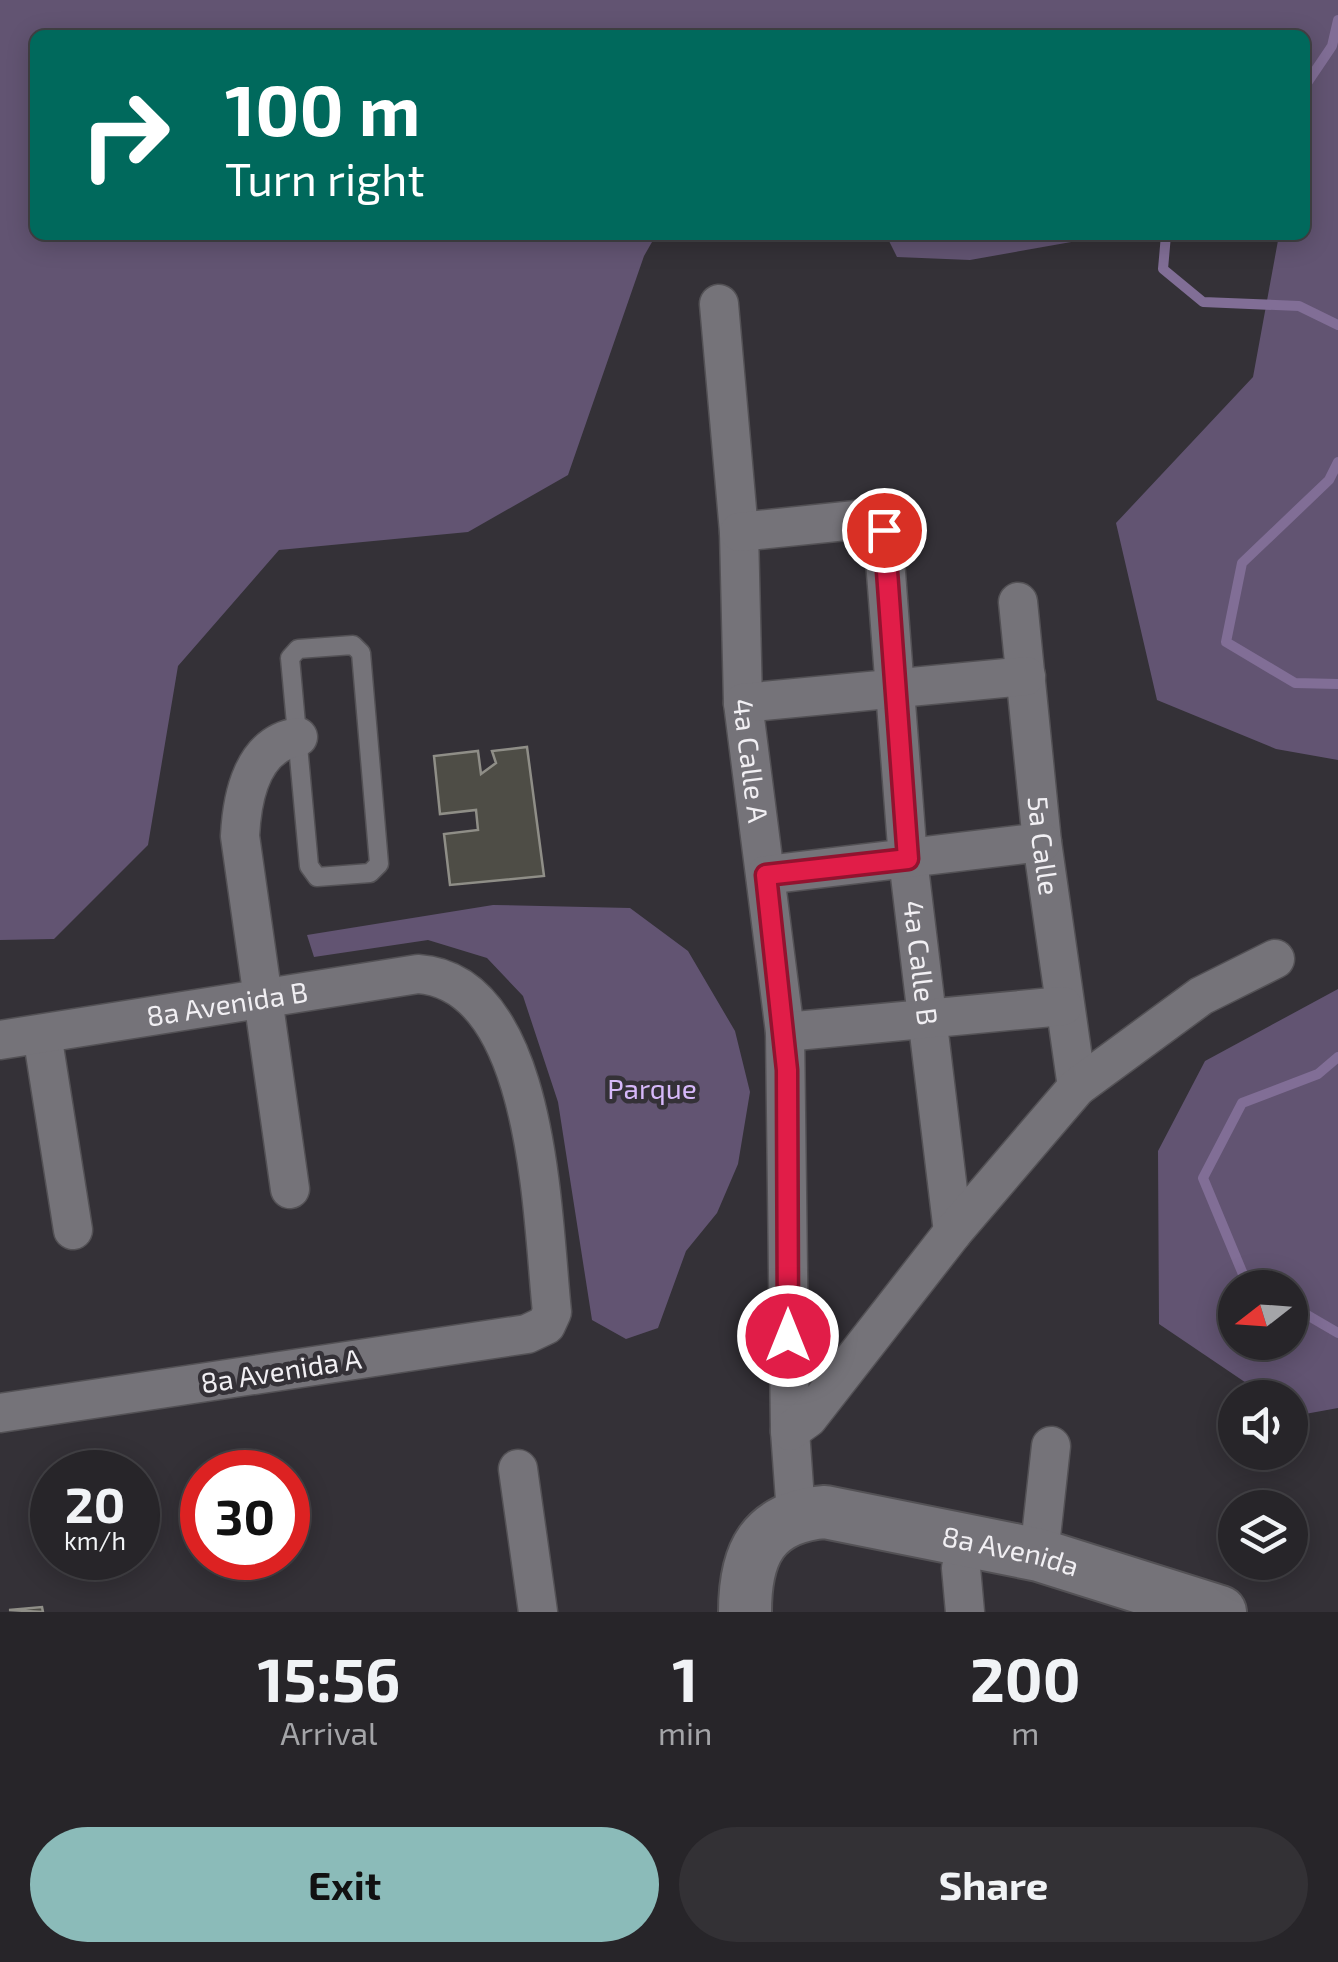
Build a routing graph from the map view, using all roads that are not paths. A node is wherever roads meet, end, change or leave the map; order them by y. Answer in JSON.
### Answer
{"nodes":[{"id":1,"x":719,"y":304,"type":"dead end"},
{"id":2,"x":738,"y":532,"type":"junction"},
{"id":3,"x":1018,"y":602,"type":"dead end"},
{"id":4,"x":1026,"y":676,"type":"junction"},
{"id":5,"x":894,"y":691,"type":"junction"},
{"id":6,"x":744,"y":703,"type":"junction"},
{"id":7,"x":298,"y":737,"type":"junction"},
{"id":8,"x":1042,"y":842,"type":"junction"},
{"id":9,"x":908,"y":859,"type":"junction"},
{"id":10,"x":766,"y":875,"type":"junction"},
{"id":11,"x":1275,"y":959,"type":"dead end"},
{"id":12,"x":260,"y":998,"type":"junction"},
{"id":13,"x":1063,"y":1006,"type":"junction"},
{"id":14,"x":928,"y":1021,"type":"junction"},
{"id":15,"x":785,"y":1032,"type":"junction"},
{"id":16,"x":42,"y":1034,"type":"junction"},
{"id":17,"x":0,"y":1040,"type":"edge"},
{"id":18,"x":1077,"y":1087,"type":"junction"},
{"id":19,"x":290,"y":1190,"type":"dead end"},
{"id":20,"x":73,"y":1230,"type":"dead end"},
{"id":21,"x":952,"y":1232,"type":"junction"},
{"id":22,"x":552,"y":1312,"type":"joint"},
{"id":23,"x":0,"y":1413,"type":"edge"},
{"id":24,"x":790,"y":1431,"type":"junction"},
{"id":25,"x":1051,"y":1446,"type":"dead end"},
{"id":26,"x":518,"y":1469,"type":"dead end"},
{"id":27,"x":796,"y":1514,"type":"junction"},
{"id":28,"x":1039,"y":1556,"type":"junction"},
{"id":29,"x":960,"y":1568,"type":"dead end"},
{"id":30,"x":538,"y":1612,"type":"edge"},
{"id":31,"x":745,"y":1612,"type":"edge"},
{"id":32,"x":965,"y":1612,"type":"edge"},
{"id":33,"x":1220,"y":1612,"type":"edge"}],
"edges":[{"from":1,"to":2,"type":"street","name":"4a Calle A"},
{"from":2,"to":5,"type":"street","name":"4a Calle B"},
{"from":2,"to":6,"type":"street","name":"4a Calle A"},
{"from":3,"to":4,"type":"street","name":"5a Calle"},
{"from":4,"to":5,"type":"street"},
{"from":4,"to":8,"type":"street","name":"5a Calle"},
{"from":5,"to":6,"type":"street"},
{"from":5,"to":9,"type":"street","name":"4a Calle B"},
{"from":6,"to":10,"type":"street","name":"4a Calle A"},
{"from":7,"to":7,"type":"lane"},
{"from":7,"to":12,"type":"street"},
{"from":8,"to":9,"type":"street"},
{"from":8,"to":13,"type":"street","name":"5a Calle"},
{"from":9,"to":10,"type":"street"},
{"from":9,"to":14,"type":"street","name":"4a Calle B"},
{"from":10,"to":15,"type":"street","name":"4a Calle A"},
{"from":11,"to":18,"type":"street"},
{"from":12,"to":16,"type":"street","name":"8a Avenida B"},
{"from":12,"to":19,"type":"street"},
{"from":12,"to":22,"type":"street","name":"8a Avenida B"},
{"from":13,"to":14,"type":"street"},
{"from":13,"to":18,"type":"street","name":"5a Calle"},
{"from":14,"to":15,"type":"street"},
{"from":14,"to":21,"type":"street","name":"4a Calle B"},
{"from":15,"to":24,"type":"street","name":"4a Calle A"},
{"from":16,"to":17,"type":"street","name":"8a Avenida B"},
{"from":16,"to":20,"type":"street"},
{"from":18,"to":21,"type":"street"},
{"from":21,"to":24,"type":"street"},
{"from":22,"to":23,"type":"street","name":"8a Avenida A"},
{"from":24,"to":27,"type":"street","name":"4a Calle A"},
{"from":25,"to":28,"type":"street"},
{"from":26,"to":30,"type":"street"},
{"from":27,"to":28,"type":"street","name":"8a Avenida"},
{"from":27,"to":31,"type":"street"},
{"from":28,"to":33,"type":"street","name":"8a Avenida"},
{"from":29,"to":32,"type":"street"}]}
